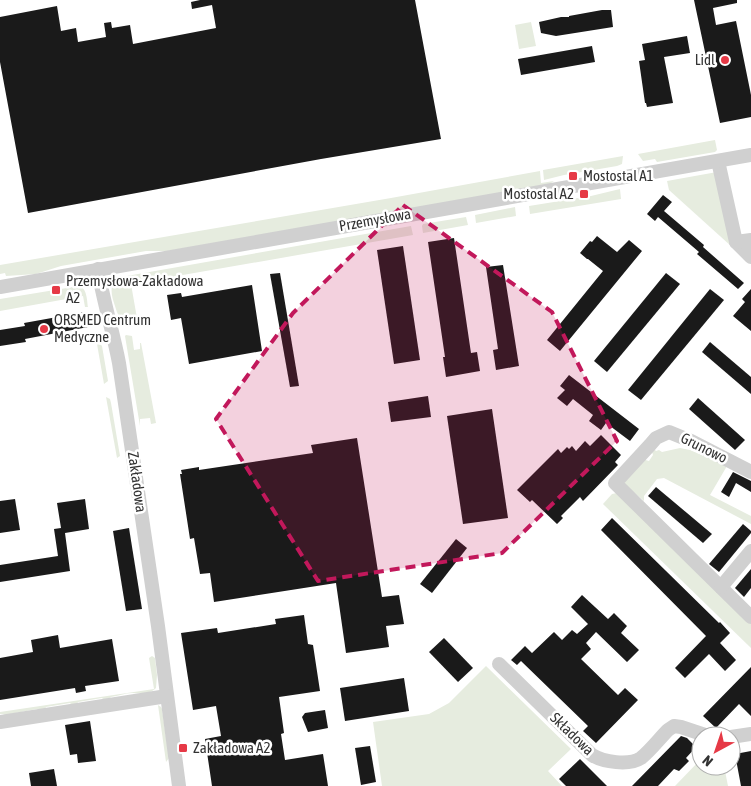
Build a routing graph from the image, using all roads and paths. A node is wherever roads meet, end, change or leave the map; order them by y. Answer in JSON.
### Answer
{"nodes":[{"id":1,"x":751,"y":155,"type":"edge"},
{"id":2,"x":718,"y":161,"type":"junction"},
{"id":3,"x":751,"y":240,"type":"edge"},
{"id":4,"x":736,"y":242,"type":"junction"},
{"id":5,"x":751,"y":257,"type":"edge"},
{"id":6,"x":98,"y":269,"type":"junction"},
{"id":7,"x":0,"y":287,"type":"edge"},
{"id":8,"x":751,"y":472,"type":"edge"},
{"id":9,"x":751,"y":551,"type":"edge"},
{"id":10,"x":721,"y":587,"type":"junction"},
{"id":11,"x":751,"y":617,"type":"edge"},
{"id":12,"x":499,"y":664,"type":"dead end"},
{"id":13,"x":167,"y":696,"type":"junction"},
{"id":14,"x":0,"y":722,"type":"edge"},
{"id":15,"x":691,"y":730,"type":"edge"},
{"id":16,"x":179,"y":786,"type":"edge"}],
"edges":[{"from":1,"to":2,"type":"street","name":"Przemysłowa"},
{"from":2,"to":4,"type":"street"},
{"from":2,"to":6,"type":"street","name":"Przemysłowa"},
{"from":3,"to":4,"type":"street"},
{"from":4,"to":5,"type":"street"},
{"from":6,"to":7,"type":"street","name":"Przemysłowa"},
{"from":6,"to":13,"type":"street","name":"Zakładowa"},
{"from":8,"to":10,"type":"street","name":"Grunowo"},
{"from":9,"to":10,"type":"street"},
{"from":10,"to":11,"type":"street"},
{"from":12,"to":15,"type":"street","name":"Składowa"},
{"from":13,"to":14,"type":"street"},
{"from":13,"to":16,"type":"street","name":"Zakładowa"}]}
